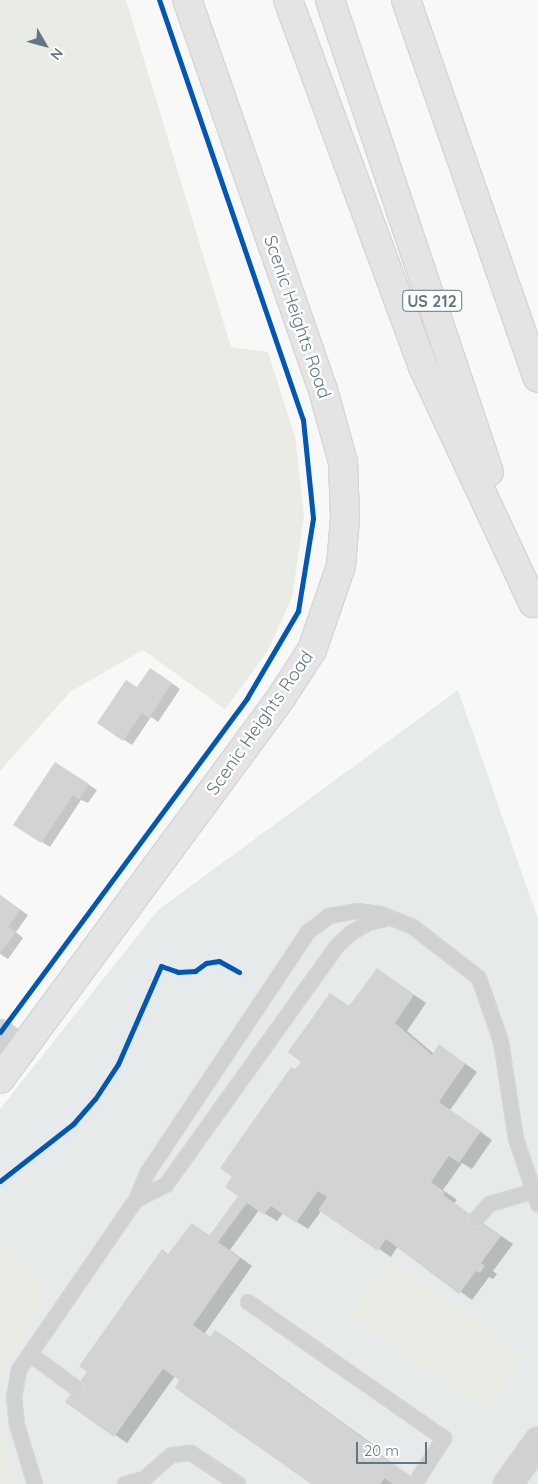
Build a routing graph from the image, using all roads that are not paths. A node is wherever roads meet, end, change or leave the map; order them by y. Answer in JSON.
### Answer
{"nodes":[{"id":1,"x":187,"y":0,"type":"edge"},
{"id":2,"x":288,"y":0,"type":"edge"},
{"id":3,"x":330,"y":0,"type":"edge"},
{"id":4,"x":406,"y":0,"type":"edge"},
{"id":5,"x":538,"y":378,"type":"edge"},
{"id":6,"x":536,"y":609,"type":"edge"},
{"id":7,"x":390,"y":918,"type":"junction"},
{"id":8,"x":0,"y":1034,"type":"edge"},
{"id":9,"x":22,"y":1051,"type":"junction"},
{"id":10,"x":0,"y":1079,"type":"edge"},
{"id":11,"x":536,"y":1197,"type":"edge"},
{"id":12,"x":136,"y":1200,"type":"junction"},
{"id":13,"x":476,"y":1218,"type":"dead end"},
{"id":14,"x":248,"y":1302,"type":"dead end"},
{"id":15,"x":30,"y":1354,"type":"junction"},
{"id":16,"x":76,"y":1388,"type":"dead end"},
{"id":17,"x":538,"y":1442,"type":"edge"},
{"id":18,"x":390,"y":1471,"type":"dead end"},
{"id":19,"x":35,"y":1484,"type":"edge"},
{"id":20,"x":124,"y":1484,"type":"edge"},
{"id":21,"x":238,"y":1484,"type":"edge"},
{"id":22,"x":408,"y":1484,"type":"edge"},
{"id":23,"x":415,"y":1484,"type":"edge"},
{"id":24,"x":508,"y":1484,"type":"edge"}],
"edges":[{"from":1,"to":9,"type":"main road","name":"Scenic Heights Road"},
{"from":2,"to":6,"type":"main road"},
{"from":3,"to":6,"type":"main road","number":"US 212"},
{"from":4,"to":5,"type":"main road"},
{"from":7,"to":11,"type":"lane"},
{"from":7,"to":12,"type":"lane"},
{"from":7,"to":12,"type":"lane"},
{"from":8,"to":9,"type":"street"},
{"from":9,"to":10,"type":"main road","name":"Scenic Heights Road"},
{"from":11,"to":13,"type":"lane"},
{"from":12,"to":15,"type":"lane"},
{"from":14,"to":23,"type":"lane"},
{"from":15,"to":16,"type":"lane"},
{"from":15,"to":19,"type":"lane"},
{"from":17,"to":24,"type":"street"},
{"from":18,"to":22,"type":"lane"},
{"from":20,"to":21,"type":"lane"}]}
